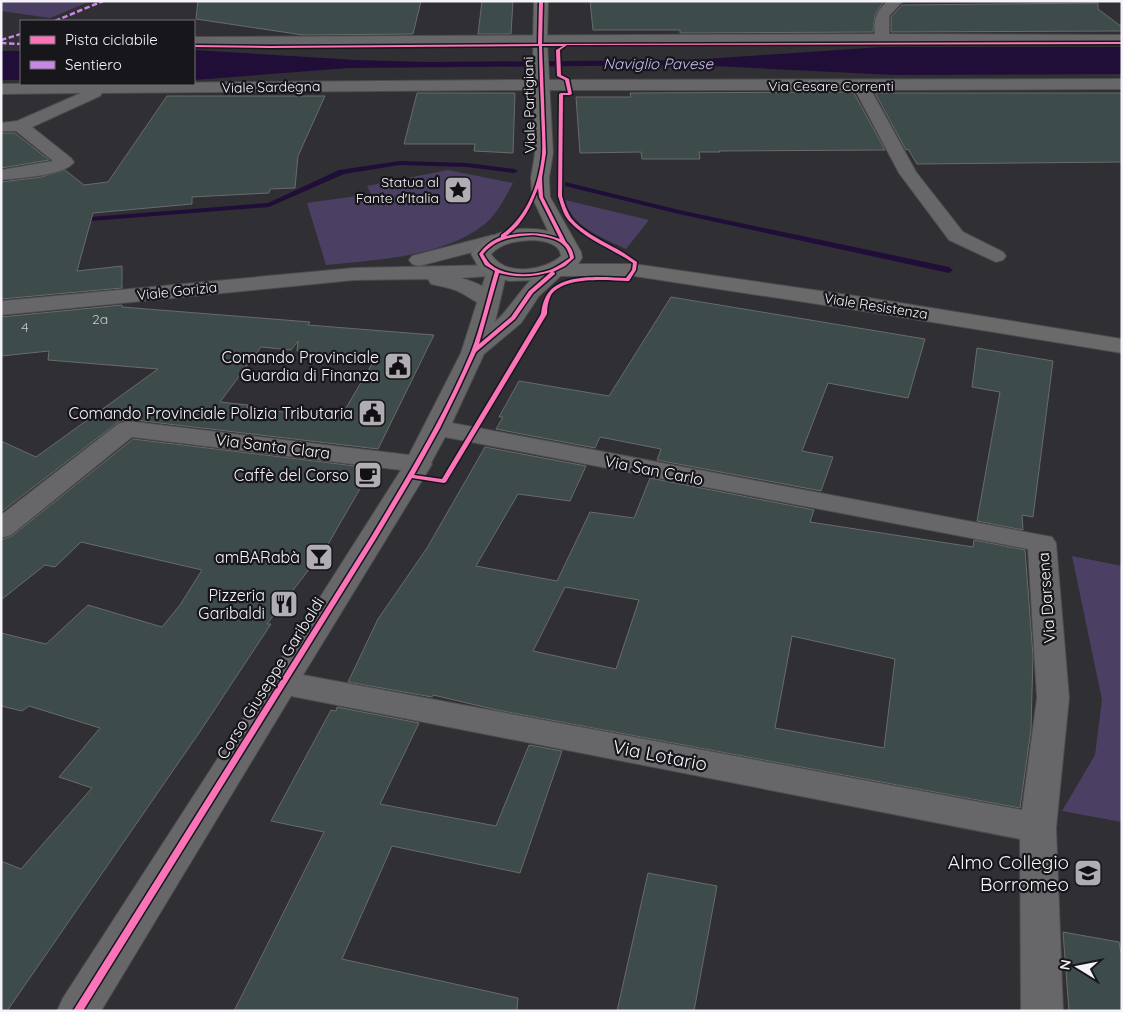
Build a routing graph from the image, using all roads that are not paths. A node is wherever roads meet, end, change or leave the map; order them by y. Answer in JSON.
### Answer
{"nodes":[{"id":1,"x":541,"y":1,"type":"edge"},
{"id":2,"x":897,"y":1,"type":"edge"},
{"id":3,"x":883,"y":38,"type":"junction"},
{"id":4,"x":1122,"y":39,"type":"edge"},
{"id":5,"x":195,"y":42,"type":"edge"},
{"id":6,"x":540,"y":43,"type":"junction"},
{"id":7,"x":1122,"y":84,"type":"edge"},
{"id":8,"x":541,"y":85,"type":"junction"},
{"id":9,"x":861,"y":86,"type":"junction"},
{"id":10,"x":1,"y":89,"type":"edge"},
{"id":11,"x":104,"y":89,"type":"junction"},
{"id":12,"x":20,"y":126,"type":"junction"},
{"id":13,"x":1,"y":127,"type":"edge"},
{"id":14,"x":1,"y":175,"type":"edge"},
{"id":15,"x":540,"y":178,"type":"junction"},
{"id":16,"x":496,"y":240,"type":"junction"},
{"id":17,"x":566,"y":244,"type":"junction"},
{"id":18,"x":996,"y":256,"type":"dead end"},
{"id":19,"x":630,"y":269,"type":"junction"},
{"id":20,"x":497,"y":270,"type":"junction"},
{"id":21,"x":558,"y":270,"type":"junction"},
{"id":22,"x":354,"y":274,"type":"junction"},
{"id":23,"x":488,"y":300,"type":"junction"},
{"id":24,"x":1,"y":308,"type":"edge"},
{"id":25,"x":1122,"y":346,"type":"edge"},
{"id":26,"x":473,"y":352,"type":"junction"},
{"id":27,"x":437,"y":428,"type":"junction"},
{"id":28,"x":419,"y":464,"type":"junction"},
{"id":29,"x":870,"y":511,"type":"joint"},
{"id":30,"x":1,"y":529,"type":"edge"},
{"id":31,"x":283,"y":683,"type":"junction"},
{"id":32,"x":1038,"y":828,"type":"junction"},
{"id":33,"x":78,"y":1011,"type":"edge"},
{"id":34,"x":1042,"y":1011,"type":"edge"}],
"edges":[{"from":1,"to":6,"type":"main road","name":"Viale Partigiani"},
{"from":2,"to":3,"type":"street"},
{"from":3,"to":4,"type":"street"},
{"from":3,"to":6,"type":"street"},
{"from":5,"to":6,"type":"street"},
{"from":6,"to":8,"type":"main road","name":"Viale Partigiani"},
{"from":7,"to":9,"type":"street","name":"Via Cesare Correnti"},
{"from":8,"to":9,"type":"street","name":"Via Cesare Correnti"},
{"from":8,"to":11,"type":"street","name":"Viale Sardegna"},
{"from":8,"to":15,"type":"main road","name":"Viale Partigiani"},
{"from":9,"to":18,"type":"street"},
{"from":10,"to":11,"type":"street","name":"Viale Sardegna"},
{"from":11,"to":12,"type":"street"},
{"from":12,"to":13,"type":"street"},
{"from":12,"to":14,"type":"street"},
{"from":15,"to":16,"type":"main road","name":"Viale Partigiani"},
{"from":15,"to":17,"type":"main road","name":"Viale Partigiani"},
{"from":16,"to":17,"type":"main road","name":"Viale Resistenza"},
{"from":16,"to":20,"type":"main road"},
{"from":16,"to":22,"type":"street","name":"Viale Gorizia"},
{"from":17,"to":19,"type":"main road","name":"Viale Resistenza"},
{"from":17,"to":21,"type":"main road"},
{"from":19,"to":21,"type":"main road","name":"Viale Resistenza"},
{"from":19,"to":25,"type":"main road","name":"Viale Resistenza"},
{"from":20,"to":21,"type":"main road","name":"Viale Resistenza"},
{"from":20,"to":22,"type":"street","name":"Viale Gorizia"},
{"from":20,"to":23,"type":"street","name":"Corso Giuseppe Garibaldi"},
{"from":21,"to":26,"type":"street","name":"Corso Giuseppe Garibaldi"},
{"from":22,"to":23,"type":"street","name":"Viale Gorizia"},
{"from":22,"to":24,"type":"street","name":"Viale Gorizia"},
{"from":23,"to":26,"type":"street","name":"Corso Giuseppe Garibaldi"},
{"from":26,"to":27,"type":"street","name":"Corso Giuseppe Garibaldi"},
{"from":27,"to":28,"type":"street","name":"Corso Giuseppe Garibaldi"},
{"from":27,"to":29,"type":"street","name":"Via San Carlo"},
{"from":28,"to":30,"type":"street","name":"Via Santa Clara"},
{"from":28,"to":31,"type":"street","name":"Corso Giuseppe Garibaldi"},
{"from":29,"to":32,"type":"street","name":"Via Darsena"},
{"from":31,"to":32,"type":"street","name":"Via Lotario"},
{"from":31,"to":33,"type":"street","name":"Corso Giuseppe Garibaldi"},
{"from":32,"to":34,"type":"street"}]}
